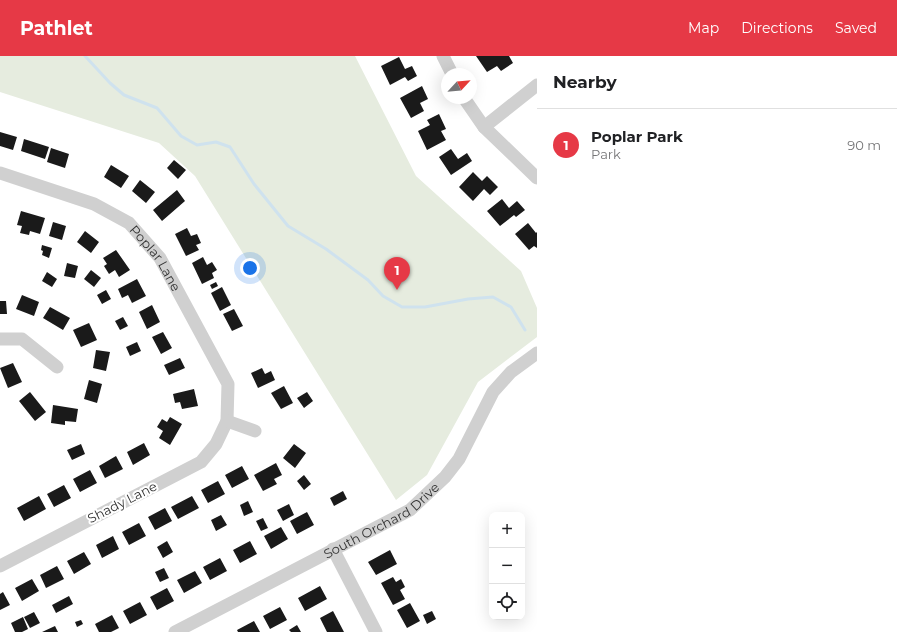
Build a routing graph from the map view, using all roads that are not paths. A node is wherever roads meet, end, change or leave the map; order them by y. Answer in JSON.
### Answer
{"nodes":[{"id":1,"x":443,"y":56,"type":"edge"},
{"id":2,"x":449,"y":68,"type":"edge"},
{"id":3,"x":537,"y":85,"type":"edge"},
{"id":4,"x":468,"y":104,"type":"edge"},
{"id":5,"x":484,"y":127,"type":"junction"},
{"id":6,"x":0,"y":173,"type":"edge"},
{"id":7,"x":537,"y":178,"type":"edge"},
{"id":8,"x":0,"y":339,"type":"edge"},
{"id":9,"x":537,"y":353,"type":"edge"},
{"id":10,"x":57,"y":367,"type":"dead end"},
{"id":11,"x":227,"y":421,"type":"junction"},
{"id":12,"x":255,"y":431,"type":"dead end"},
{"id":13,"x":333,"y":549,"type":"junction"},
{"id":14,"x":0,"y":566,"type":"edge"},
{"id":15,"x":175,"y":632,"type":"edge"},
{"id":16,"x":376,"y":632,"type":"edge"}],
"edges":[{"from":1,"to":2,"type":"street"},
{"from":3,"to":5,"type":"street"},
{"from":4,"to":5,"type":"street"},
{"from":5,"to":7,"type":"street"},
{"from":6,"to":11,"type":"street","name":"Poplar Lane"},
{"from":8,"to":10,"type":"street"},
{"from":9,"to":13,"type":"street","name":"South Orchard Drive"},
{"from":11,"to":12,"type":"street"},
{"from":11,"to":14,"type":"street","name":"Shady Lane"},
{"from":13,"to":15,"type":"street","name":"South Orchard Drive"},
{"from":13,"to":16,"type":"street"}]}
